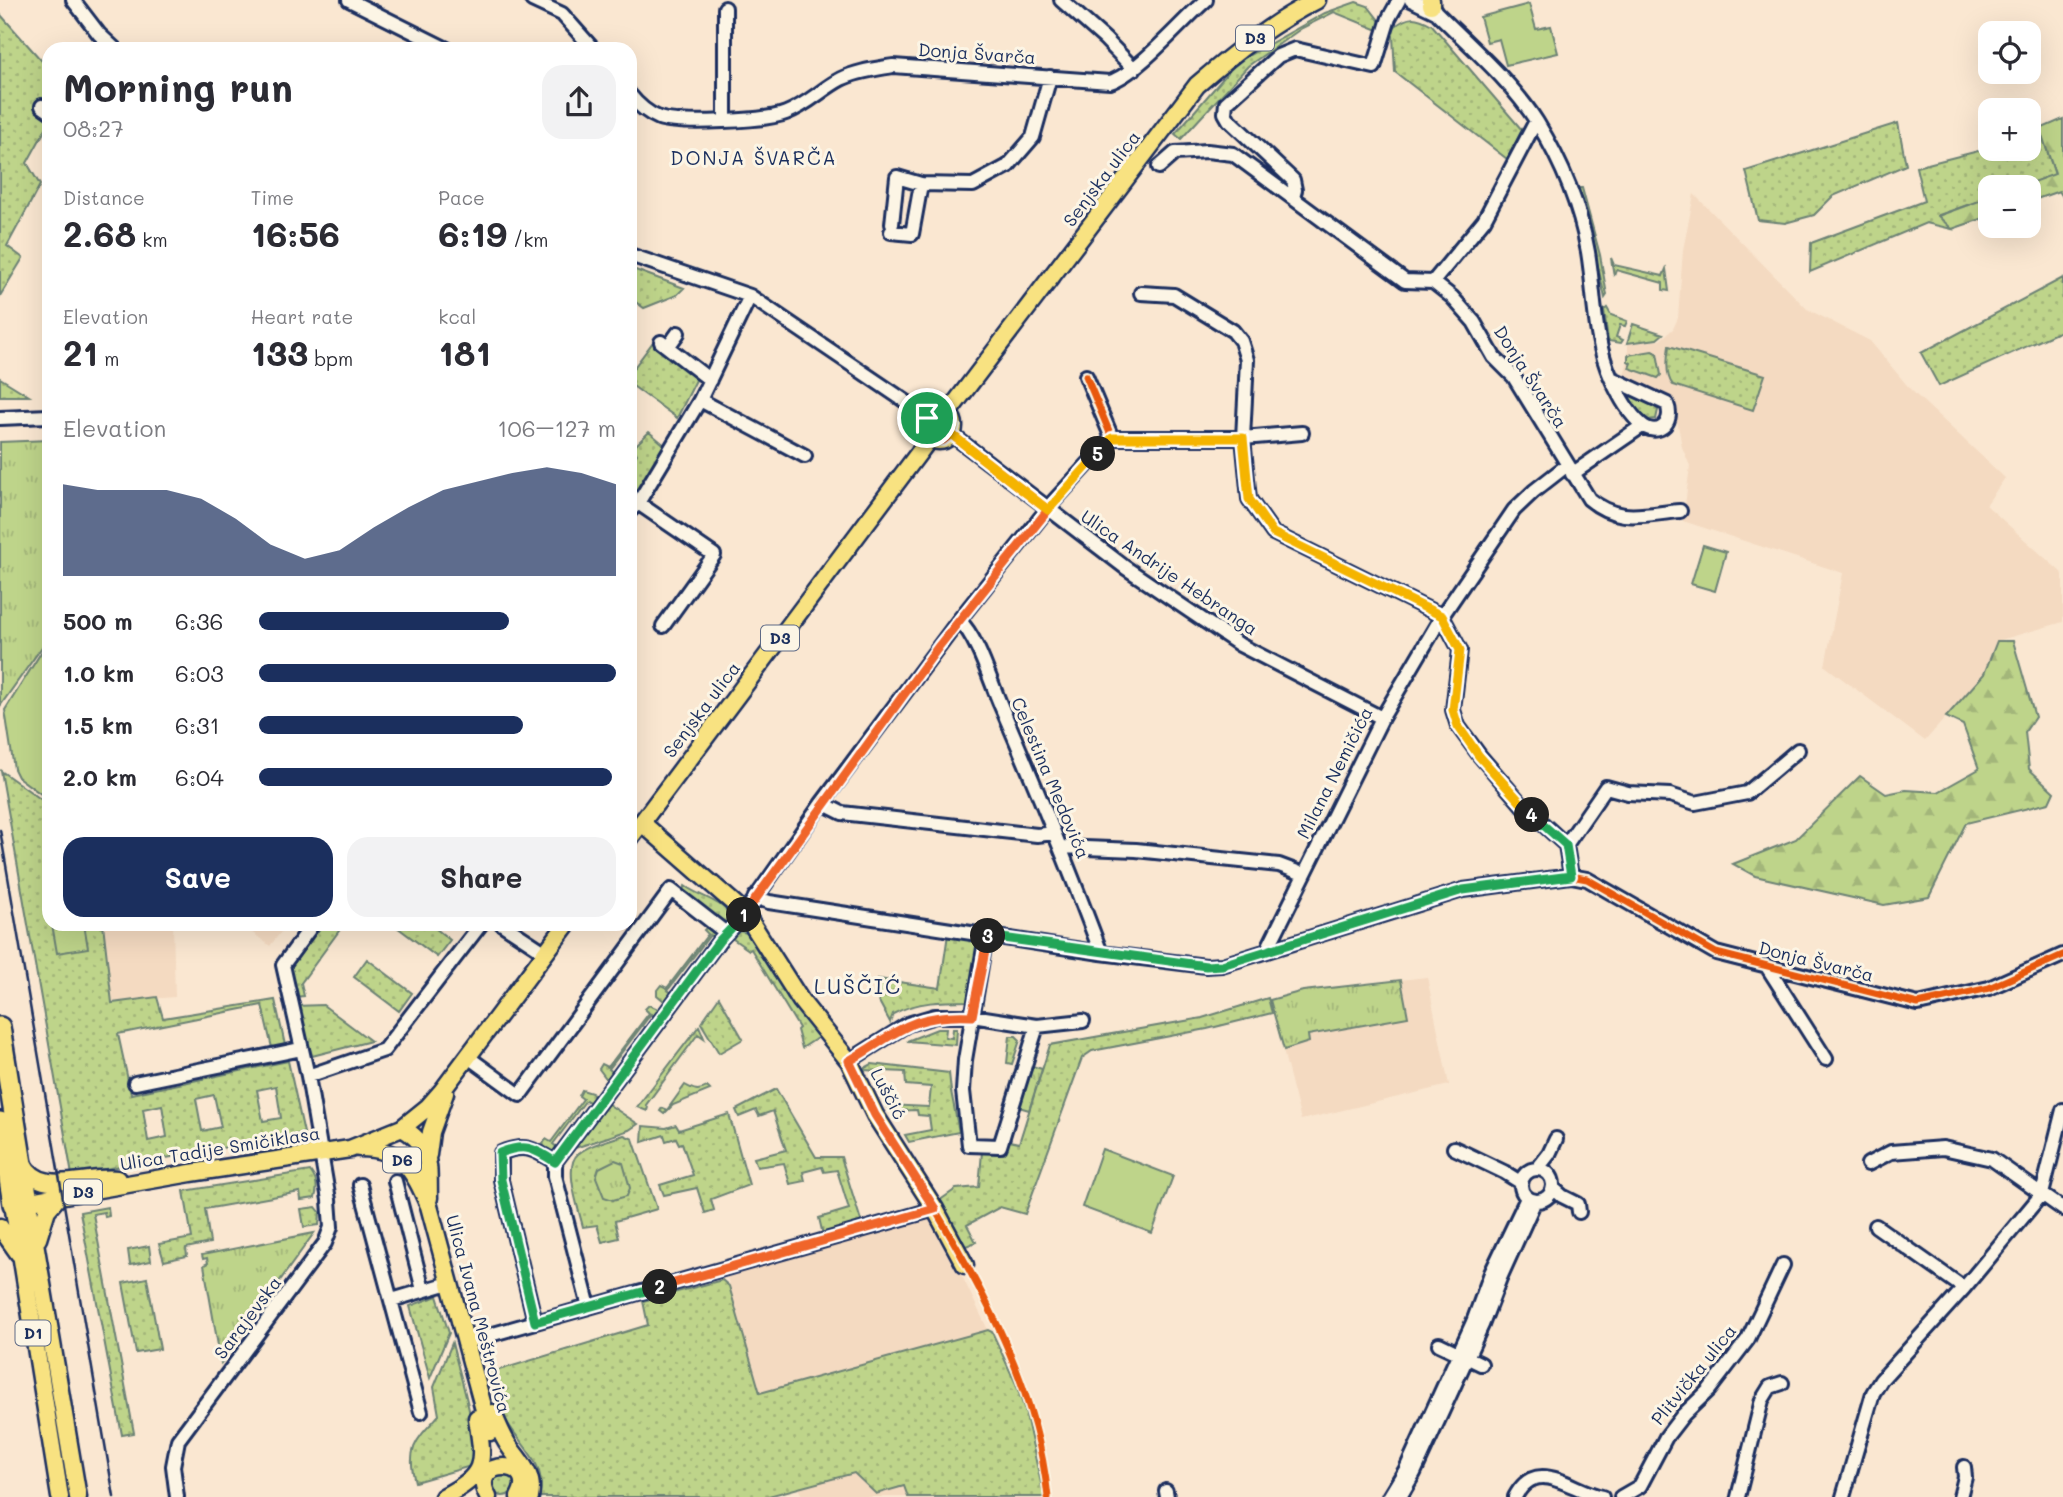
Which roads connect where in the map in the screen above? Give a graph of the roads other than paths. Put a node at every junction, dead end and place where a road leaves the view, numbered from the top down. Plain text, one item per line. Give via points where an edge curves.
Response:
1 (73, 0) edge
2 (349, 0) edge
3 (532, 0) edge
4 (562, 0) edge
5 (1061, 0) edge
6 (1206, 0) edge
7 (1317, 0) edge
8 (1387, 0) edge
9 (1399, 0) edge
10 (1411, 0) edge
11 (1432, 4) edge
12 (725, 8) dead end
13 (562, 14) junction
14 (1389, 18) junction
15 (108, 42) edge
16 (433, 42) edge
17 (587, 42) edge
18 (1134, 69) junction
19 (1050, 77) junction
20 (637, 102) edge
21 (725, 120) junction
22 (1536, 121) junction
23 (1159, 167) dead end
24 (921, 184) junction
25 (1293, 197) junction
26 (637, 257) edge
27 (1433, 282) junction
28 (1142, 292) dead end
29 (750, 296) junction
30 (678, 333) dead end
31 (1086, 376) dead end
32 (1611, 378) junction
33 (710, 380) junction
34 (700, 400) junction
35 (947, 414) junction
36 (42, 416) edge
37 (0, 418) edge
38 (927, 418) junction
39 (1642, 426) junction
40 (1302, 433) dead end
41 (951, 434) junction
42 (930, 438) junction
43 (1112, 438) junction
44 (1243, 438) junction
45 (805, 456) dead end
46 (1569, 470) junction
47 (637, 502) edge
48 (637, 509) edge
49 (1048, 510) junction
50 (1680, 511) dead end
51 (1442, 616) junction
52 (959, 620) junction
53 (663, 626) dead end
54 (1382, 718) junction
55 (1798, 750) dead end
56 (822, 803) junction
57 (637, 817) edge
58 (637, 819) edge
59 (1054, 833) junction
60 (1566, 845) junction
61 (1060, 847) junction
62 (1303, 874) junction
63 (1571, 876) junction
64 (755, 897) junction
65 (745, 913) junction
66 (308, 931) edge
67 (476, 931) edge
68 (513, 931) edge
69 (562, 931) edge
70 (726, 933) junction
71 (986, 936) junction
72 (1267, 950) junction
73 (546, 953) junction
74 (1101, 953) junction
75 (2063, 955) edge
76 (1766, 965) junction
77 (972, 1016) junction
78 (1083, 1021) dead end
79 (1037, 1026) junction
80 (0, 1027) edge
81 (301, 1049) junction
82 (468, 1057) junction
83 (1826, 1059) dead end
84 (849, 1061) junction
85 (308, 1076) junction
86 (450, 1081) junction
87 (135, 1083) dead end
88 (2063, 1110) edge
89 (0, 1122) edge
90 (402, 1128) junction
91 (1556, 1139) dead end
92 (1454, 1148) dead end
93 (350, 1149) junction
94 (321, 1153) junction
95 (14, 1158) junction
96 (427, 1158) junction
97 (555, 1162) junction
98 (1868, 1164) dead end
99 (1543, 1170) junction
100 (412, 1171) junction
101 (1522, 1178) junction
102 (0, 1181) edge
103 (395, 1181) dead end
104 (137, 1182) junction
105 (360, 1185) dead end
106 (1555, 1193) junction
107 (2042, 1194) junction
108 (59, 1196) junction
109 (1531, 1200) junction
110 (14, 1204) edge
111 (429, 1206) junction
112 (935, 1209) junction
113 (2063, 1209) edge
114 (1579, 1212) dead end
115 (1876, 1226) dead end
116 (0, 1227) edge
117 (36, 1248) junction
118 (22, 1258) junction
119 (965, 1265) dead end
120 (1783, 1265) dead end
121 (449, 1283) junction
122 (1964, 1288) junction
123 (424, 1290) junction
124 (392, 1300) junction
125 (589, 1307) junction
126 (535, 1322) junction
127 (465, 1342) junction
128 (1439, 1344) dead end
129 (1462, 1354) junction
130 (1481, 1364) dead end
131 (1782, 1383) dead end
132 (477, 1387) junction
133 (421, 1412) dead end
134 (489, 1432) junction
135 (1964, 1467) dead end
136 (513, 1468) junction
137 (486, 1476) junction
138 (523, 1496) edge
139 (60, 1497) edge
140 (78, 1497) edge
141 (177, 1497) edge
142 (441, 1497) edge
143 (488, 1497) edge
144 (1389, 1497) edge
145 (1400, 1497) edge
146 (1515, 1497) edge
147 (1602, 1497) edge
148 (1621, 1497) edge
149 (1738, 1497) edge
150 (1843, 1497) edge
151 (1960, 1497) edge

1 - 15 street
2 - 16 street
3 - 13 street
4 - 13 street
5 - 18 street
6 - 18 street, Donja Švarča
7 - 35 main road, Senjska ulica / D3 via 1290,13 1198,85
8 - 14 street
9 - 14 street
10 - 11 street
11 - 22 street
12 - 21 street
13 - 17 street
14 - 25 street via 1374,67 1295,49 1278,56 1226,103 1229,120 1293,180
18 - 19 street, Donja Švarča via 1110,82
19 - 21 street, Donja Švarča via 893,66 842,79 783,114
19 - 24 street via 1033,136 1008,166 973,185
20 - 21 street, Donja Švarča via 646,112 666,120
22 - 27 street via 1484,220
22 - 32 street via 1568,183 1578,215 1597,330
23 - 25 street via 1175,153 1233,154
24 - 24 street via 912,234 891,228 897,177
25 - 27 street via 1405,281
26 - 29 street
27 - 46 street, Donja Švarča via 1474,321 1494,357 1514,377
28 - 44 street via 1174,295 1233,331 1241,341 1247,360
29 - 33 street
29 - 38 street
30 - 33 street via 664,345
31 - 43 street
32 - 39 street via 1621,400
32 - 39 street via 1667,404 1668,422 1661,428
33 - 34 street
34 - 45 street
34 - 47 street
35 - 38 main road via 939,411
35 - 41 main road via 954,426
36 - 37 street
38 - 42 main road via 925,430
39 - 46 street
40 - 44 street
41 - 42 main road via 943,440
41 - 49 street, Ulica Andrije Hebranga
42 - 57 main road, Senjska ulica / D3
43 - 44 street
43 - 49 street
44 - 51 street via 1249,499 1273,533
46 - 50 street, Donja Švarča via 1589,499 1604,511 1622,516
46 - 51 street via 1534,491 1514,510
48 - 53 street via 714,555
49 - 52 street
49 - 54 street, Ulica Andrije Hebranga via 1240,645
51 - 54 street, Milana Nemičića
51 - 60 street via 1460,650 1453,710 1458,726 1523,806
52 - 56 street
52 - 59 street, Celestina Medovića via 983,664
54 - 62 street, Milana Nemičića
55 - 60 street via 1747,793 1695,803 1670,794 1628,793 1606,787
56 - 59 street via 842,813 1037,835
56 - 64 street
58 - 65 main road, Luščić
59 - 61 street, Celestina Medovića
60 - 63 street
61 - 62 street via 1279,865
61 - 74 street, Celestina Medovića
62 - 72 street, Milana Nemičića
63 - 72 street via 1463,890
63 - 76 street, Donja Švarča via 1587,879 1716,953
64 - 65 street
64 - 71 street
65 - 70 street
65 - 84 main road, Luščić via 801,1001
66 - 81 street, Sarajevska via 283,965
67 - 85 street via 384,1050
68 - 73 street
69 - 73 main road, D3
70 - 82 street via 671,890 520,1095
70 - 97 street
71 - 74 street
71 - 77 street
72 - 74 street via 1206,966
73 - 82 main road, D3
75 - 76 street, Donja Švarča via 1989,988 1918,1004
76 - 83 street
77 - 79 street
77 - 79 street via 963,1081 969,1145 1000,1146
77 - 84 street via 935,1016 908,1024
78 - 79 street
80 - 95 highway, D1
81 - 85 street, Sarajevska
81 - 87 street
82 - 86 main road, D3
84 - 112 main road, Luščić via 875,1115
85 - 94 street, Sarajevska
86 - 90 main road, D3
86 - 96 main road via 431,1132
88 - 107 street
89 - 95 highway, D1
90 - 93 main road, Ulica Tadije Smičiklasa / D3
90 - 96 main road, D6 via 421,1142
90 - 100 main road via 401,1144
91 - 99 street
92 - 101 street
93 - 94 main road, Ulica Tadije Smičiklasa / D3
93 - 100 main road, D6 via 385,1150
94 - 104 main road, Ulica Tadije Smičiklasa / D3
94 - 141 street, Sarajevska via 331,1227 325,1242 178,1440 173,1466
95 - 102 highway
95 - 104 main road via 31,1176 46,1183 97,1178
95 - 110 highway, D1
96 - 111 main road, D6
97 - 125 street
97 - 126 street via 533,1148 500,1153 501,1180
98 - 107 street via 1891,1152 1943,1148 1992,1158
99 - 101 street via 1530,1168
99 - 106 street
100 - 111 main road, D6
101 - 109 street via 1521,1190
103 - 123 street
104 - 108 main road, Ulica Tadije Smičiklasa / D3
105 - 124 street
106 - 109 street
106 - 114 street via 1578,1204
107 - 113 street
107 - 122 street
108 - 110 main road, Ulica Tadije Smičiklasa / D3
108 - 117 main road via 44,1216
109 - 129 street
110 - 117 main road, D1
110 - 118 main road, D1
111 - 121 main road, Ulica Ivana Meštrovića / D6
112 - 119 main road, Luščić
112 - 125 street
115 - 122 street
116 - 118 main road
117 - 140 main road, D1
118 - 139 main road, D1
120 - 148 street, Plitvička ulica via 1748,1339 1666,1437 1640,1486
121 - 123 street
121 - 127 main road, Ulica Ivana Meštrovića / D6
122 - 150 street via 1873,1393
123 - 124 street
124 - 133 street
125 - 126 street
126 - 127 street
127 - 132 main road, Ulica Ivana Meštrovića / D6
128 - 129 street
129 - 130 street
129 - 144 street
129 - 145 street
131 - 149 street via 1770,1387 1762,1400
132 - 134 main road, Ulica Ivana Meštrovića / D6
132 - 138 main road via 530,1474 532,1483
132 - 142 main road via 481,1462 473,1478
134 - 136 main road, Ulica Ivana Meštrovića / D6
134 - 137 main road, Ulica Ivana Meštrovića / D6 via 491,1459
135 - 151 street
136 - 137 main road via 496,1467
136 - 138 main road, Ulica Ivana Meštrovića / D6 via 522,1481
137 - 142 street via 471,1490
137 - 143 main road, Ulica Ivana Meštrovića / D6
146 - 147 street via 1531,1479 1541,1476

